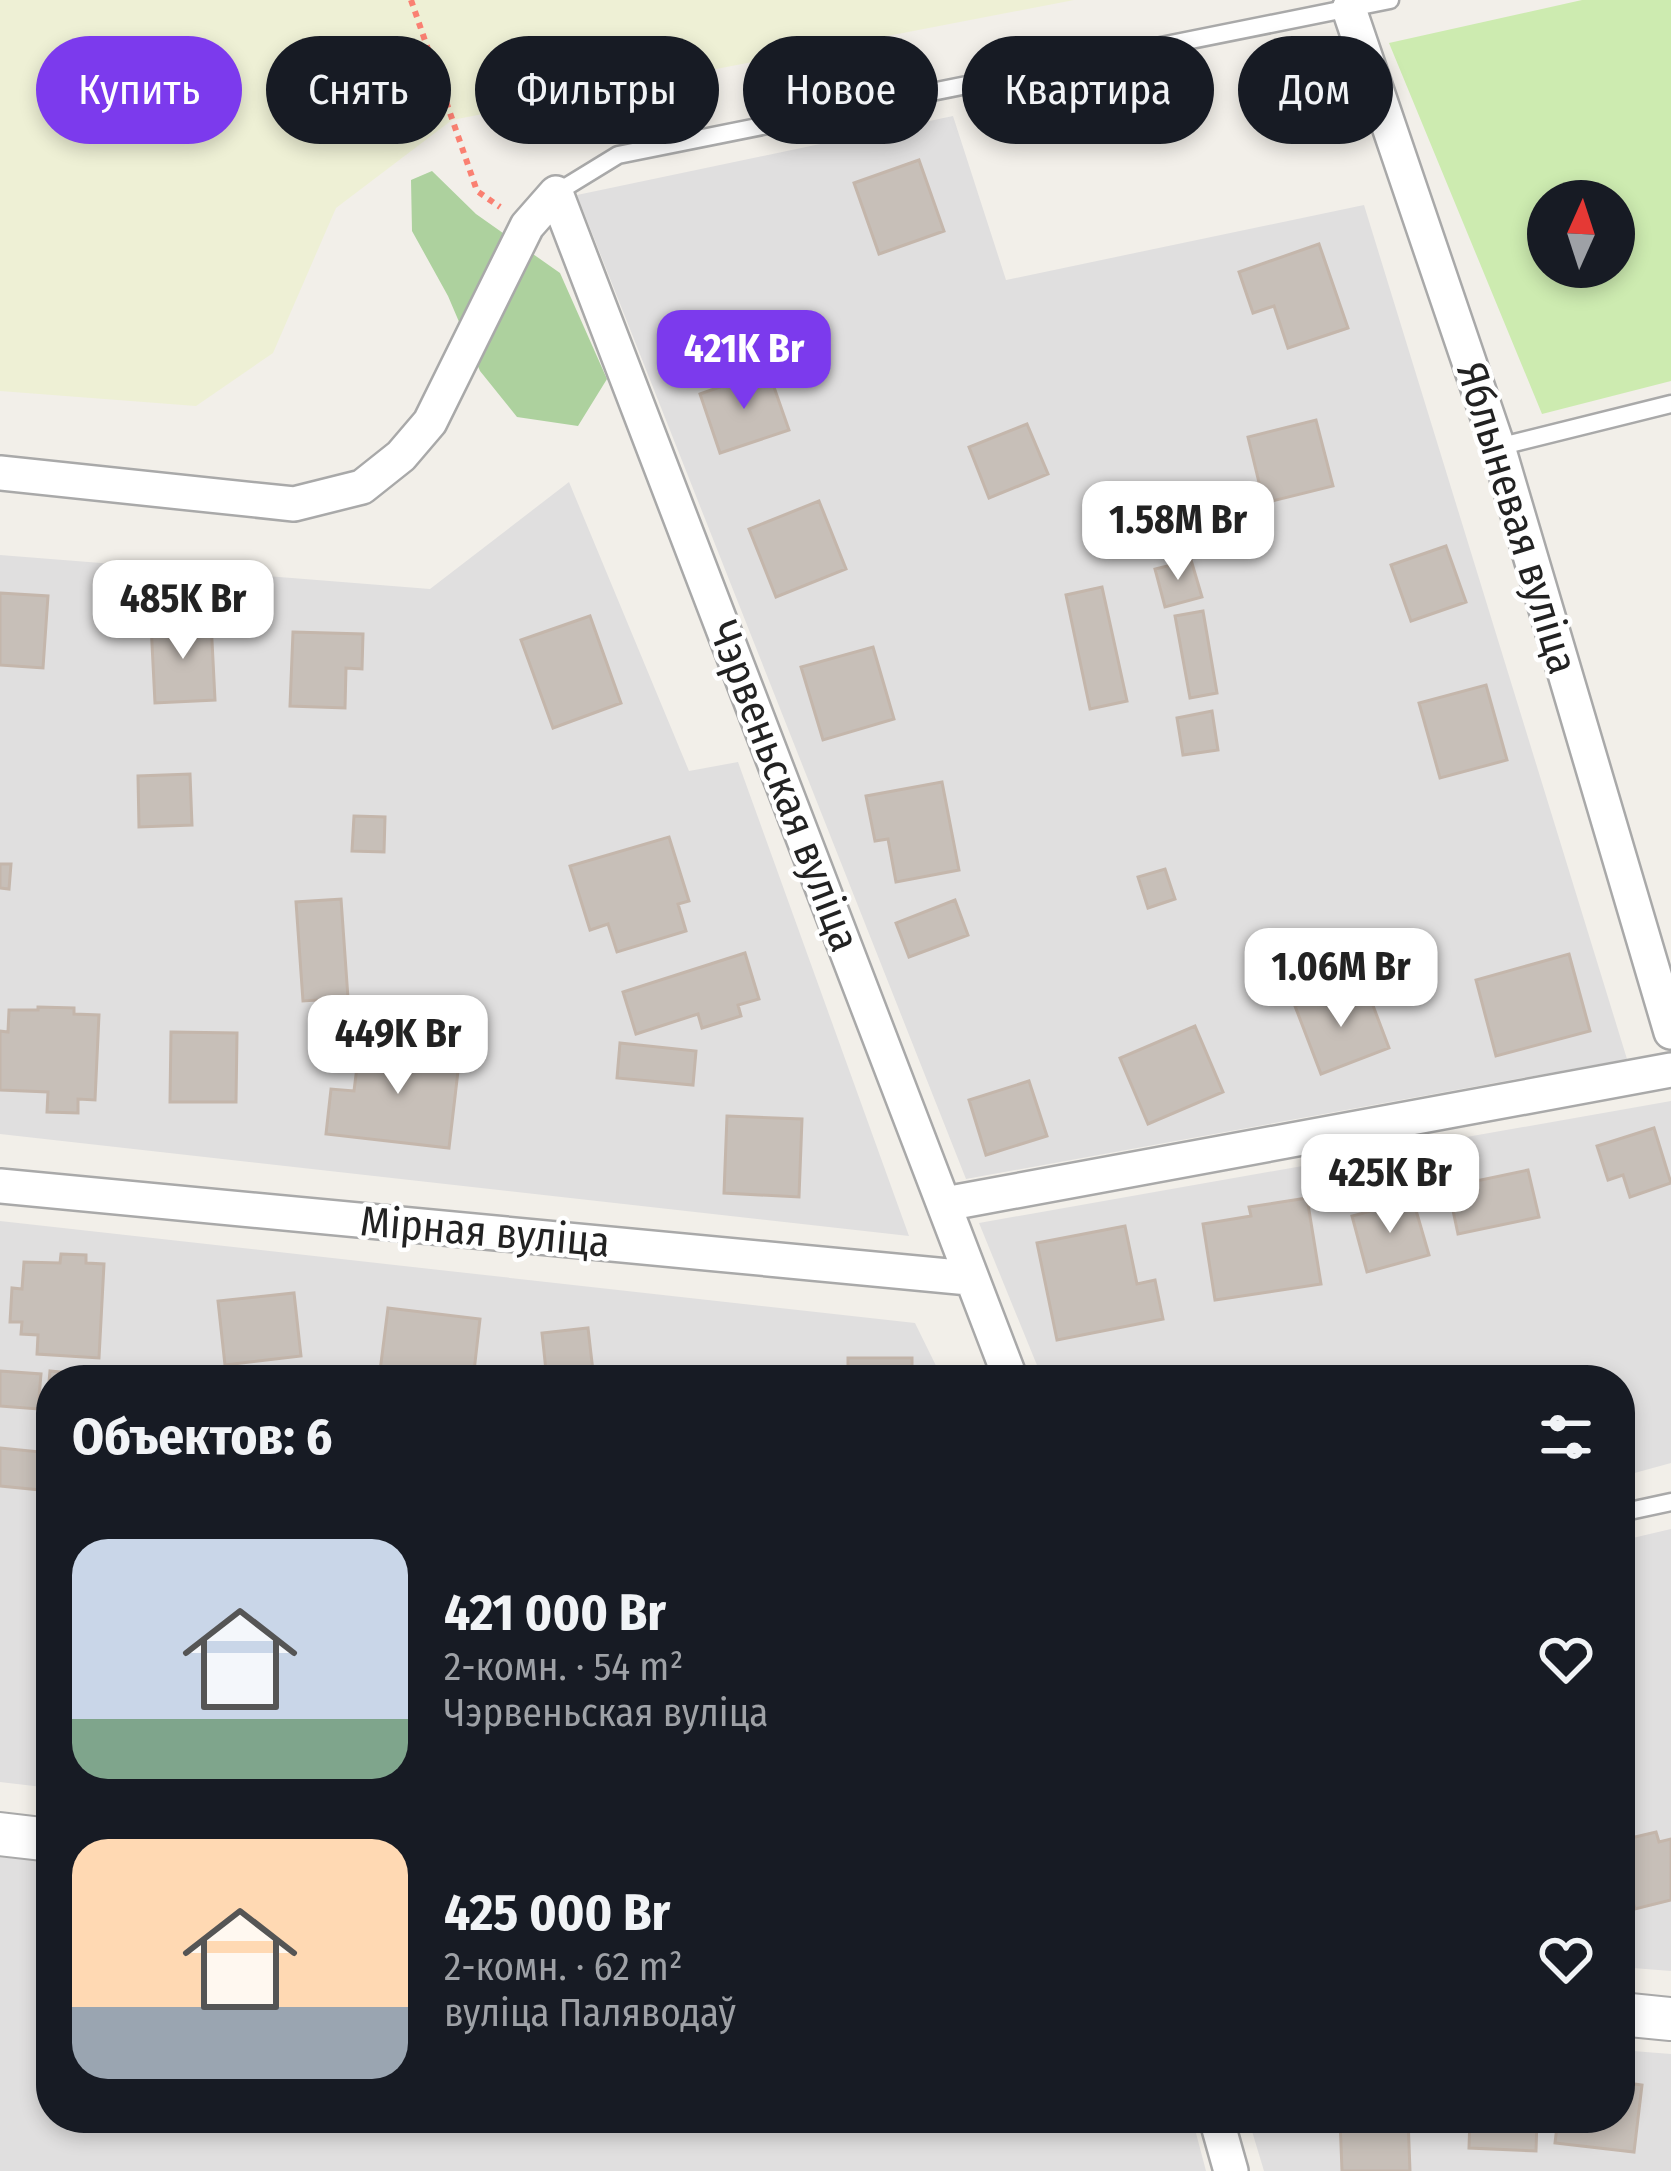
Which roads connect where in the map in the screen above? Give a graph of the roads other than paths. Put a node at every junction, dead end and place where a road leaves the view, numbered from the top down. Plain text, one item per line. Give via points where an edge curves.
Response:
1 (1390, 0) edge
2 (1349, 9) junction
3 (556, 193) junction
4 (1671, 404) edge
5 (1498, 447) junction
6 (0, 473) edge
7 (1671, 1032) edge
8 (1671, 1070) edge
9 (0, 1186) edge
10 (945, 1204) junction
11 (970, 1278) junction
12 (1005, 1365) edge
13 (1671, 1502) edge
14 (1635, 1510) edge
15 (0, 1834) edge
16 (36, 1838) edge
17 (1635, 2015) edge
18 (1671, 2019) edge
19 (1221, 2133) edge
20 (1232, 2171) edge

1 - 2 lane
2 - 3 lane via 618,155
2 - 5 street, Яблыневая вуліца
3 - 6 street via 526,226 430,422 362,487 294,504
3 - 10 street, Чэрвеньская вуліца
4 - 5 lane
5 - 7 street, Яблыневая вуліца
8 - 10 street
9 - 11 street, Мірная вуліца
10 - 11 street, Чэрвеньская вуліца
11 - 12 street, Чэрвеньская вуліца
13 - 14 lane
15 - 16 street
17 - 18 street
19 - 20 street

